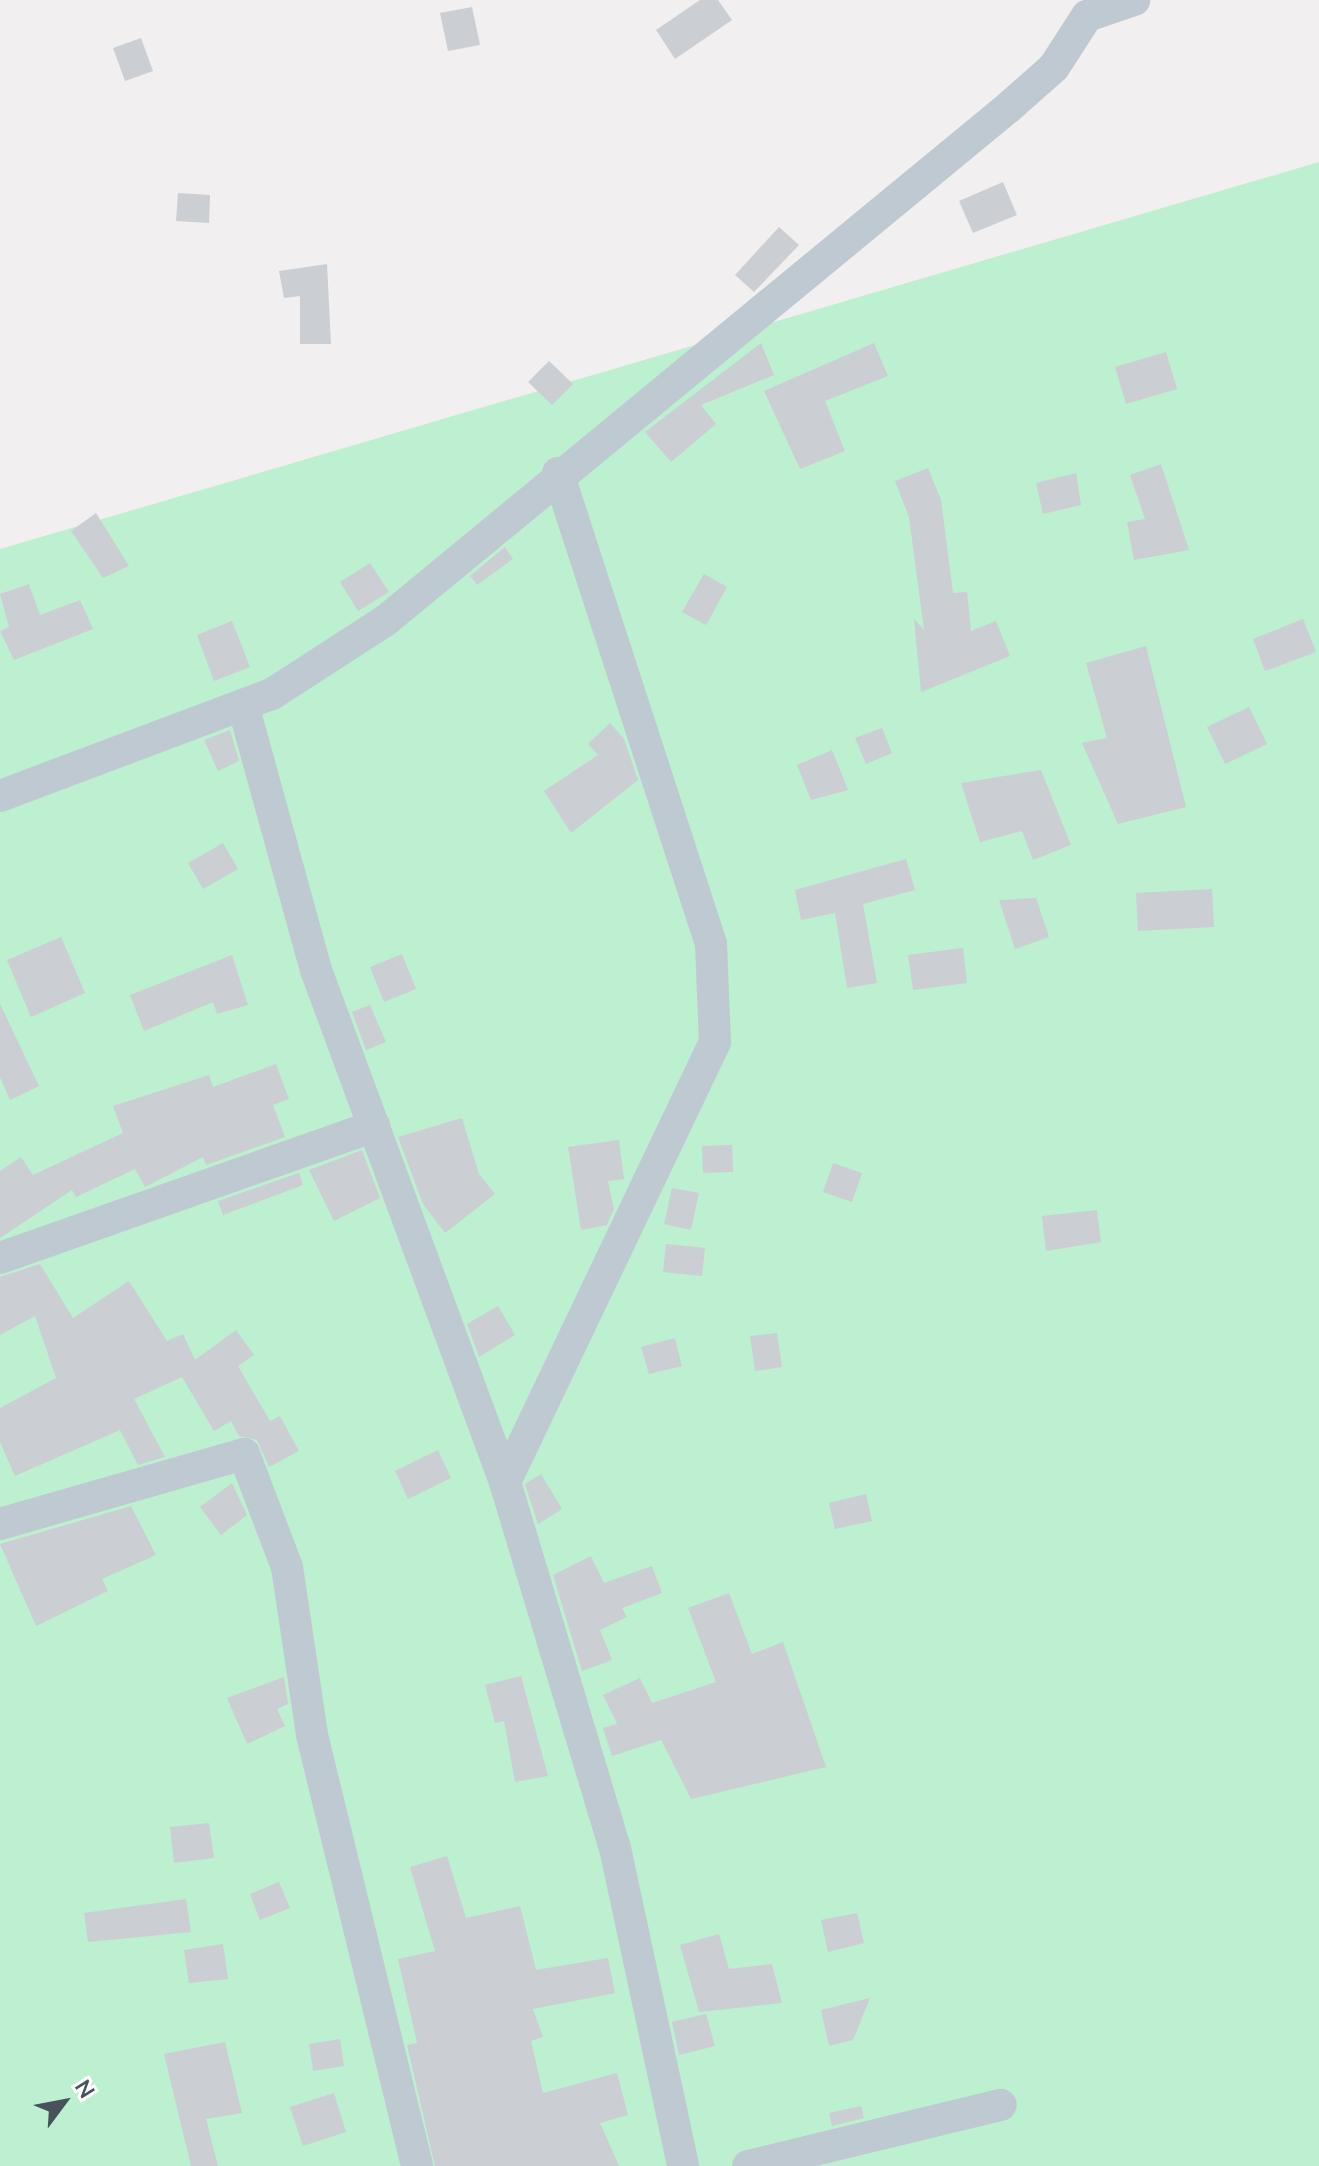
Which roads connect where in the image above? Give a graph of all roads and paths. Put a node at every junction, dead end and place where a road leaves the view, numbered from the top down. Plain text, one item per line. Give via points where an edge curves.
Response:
1 (1134, 0) edge
2 (558, 473) junction
3 (243, 705) junction
4 (0, 796) edge
5 (374, 1126) junction
6 (0, 1258) edge
7 (505, 1482) junction
8 (0, 1524) edge
9 (1001, 2105) dead end
10 (417, 2166) edge
11 (683, 2166) edge
12 (748, 2166) edge

1 - 2 street via 1087,16 1054,67 1009,107
2 - 3 street via 385,621 272,694
2 - 7 street via 711,944 715,1042
3 - 4 street
3 - 5 street via 316,970
5 - 6 street
5 - 7 street
7 - 11 street via 615,1848
8 - 10 street via 244,1454 287,1567 312,1735
9 - 12 street

